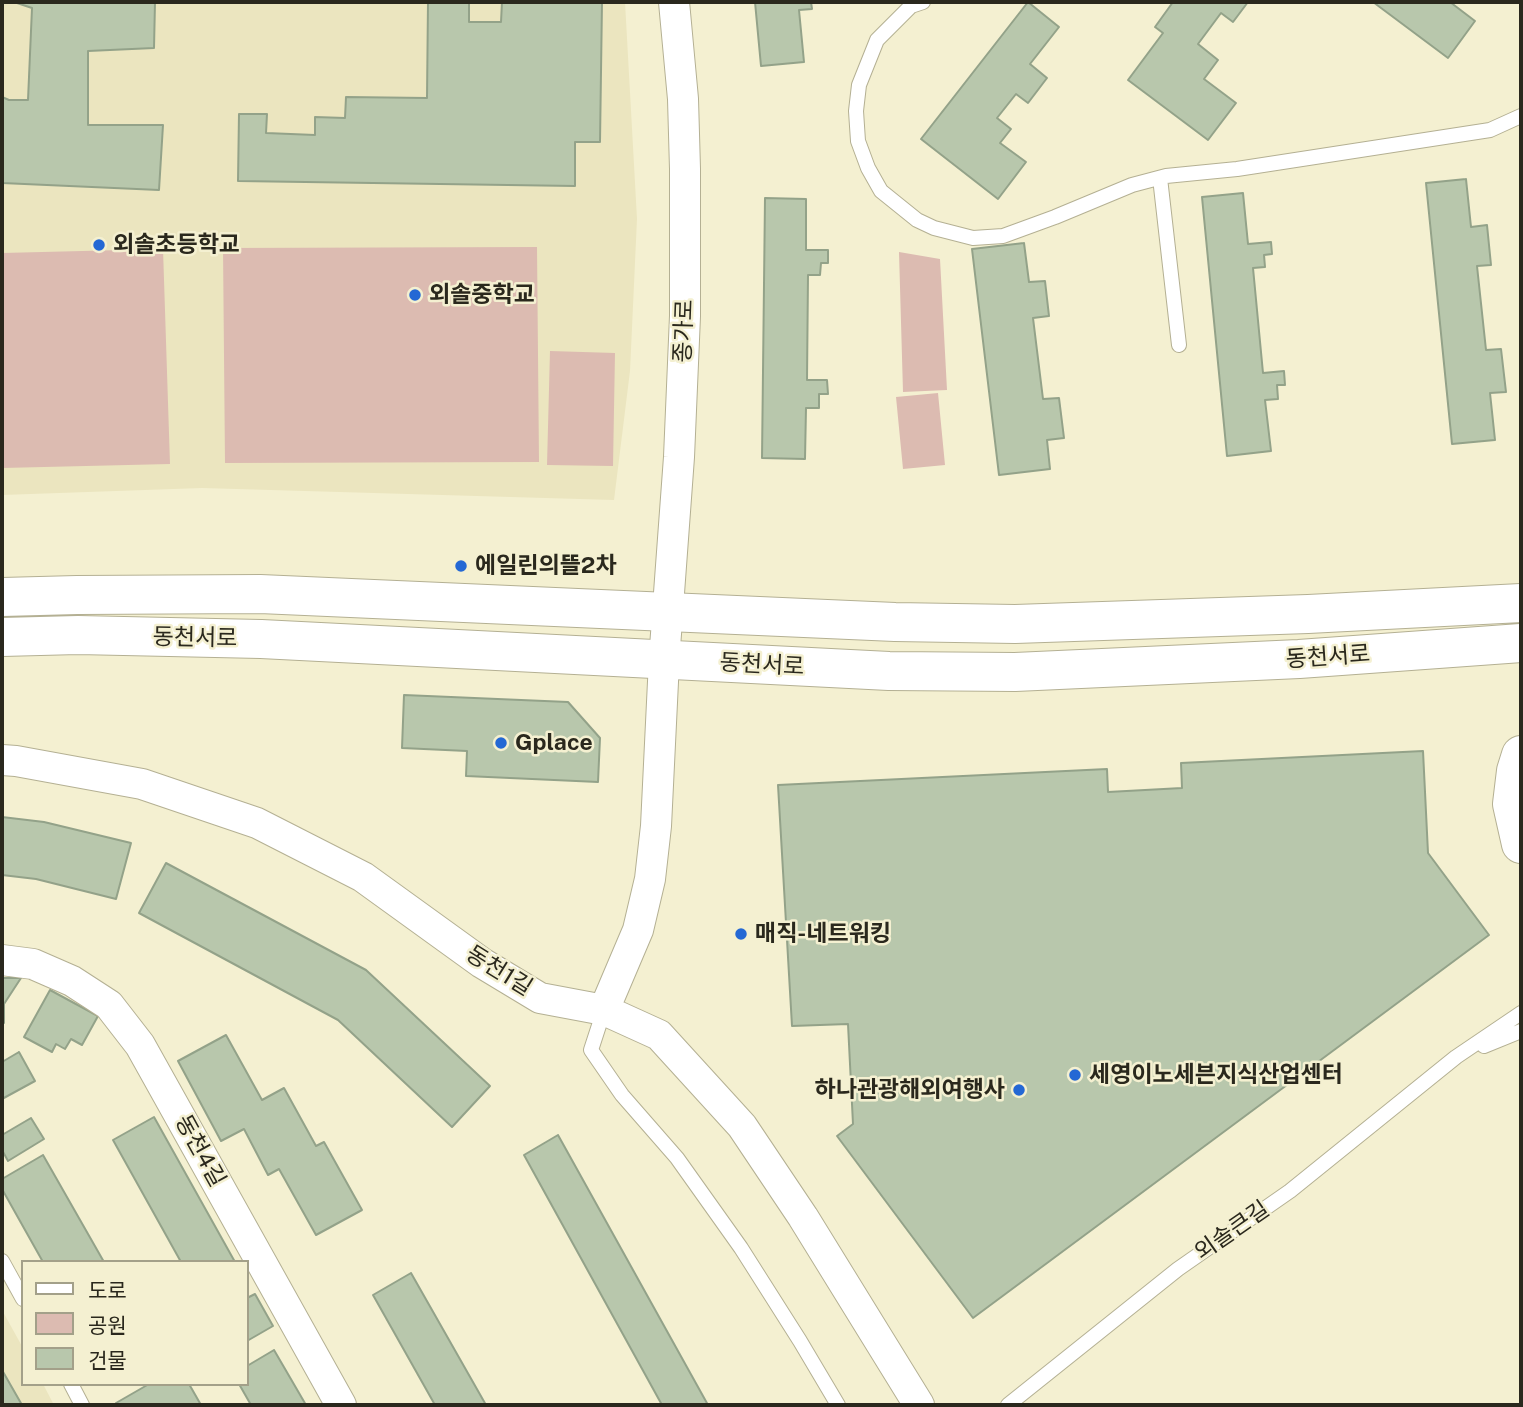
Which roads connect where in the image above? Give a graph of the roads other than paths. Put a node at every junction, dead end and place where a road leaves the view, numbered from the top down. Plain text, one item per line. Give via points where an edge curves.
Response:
1 (674, 2) edge
2 (923, 2) edge
3 (1521, 116) edge
4 (1160, 178) junction
5 (1179, 345) dead end
6 (2, 597) edge
7 (1521, 603) edge
8 (667, 613) junction
9 (2, 637) edge
10 (1521, 642) edge
11 (664, 661) junction
12 (1521, 755) edge
13 (2, 760) edge
14 (1521, 844) edge
15 (2, 960) edge
16 (604, 1010) junction
17 (1521, 1013) edge
18 (1521, 1031) edge
19 (1456, 1057) junction
20 (2, 1261) edge
21 (21, 1295) edge
22 (72, 1386) edge
23 (82, 1405) edge
24 (341, 1405) edge
25 (838, 1405) edge
26 (919, 1405) edge
27 (1008, 1405) edge

1 - 8 street, 종가로 via 683,113 685,316
2 - 4 lane via 911,6 877,40 859,85 856,111 858,141 868,168 881,191 916,220 973,238 1003,236
3 - 4 lane via 1490,130
4 - 5 lane
6 - 8 main road, 동천서로 via 260,594
7 - 8 main road, 동천서로 via 1015,624
8 - 11 street, 종가로
9 - 11 main road, 동천서로 via 261,639
10 - 11 main road, 동천서로 via 1299,659 1015,672
11 - 16 street, 종가로 via 650,879 638,930
12 - 14 main road via 1512,804
13 - 16 street, 동천1길 via 142,784 257,823 363,877 482,963 540,998
15 - 24 street, 동천4길 via 33,964 72,981 109,1005 140,1045
16 - 25 lane via 591,1050 741,1248
16 - 26 street, 동천1길 via 659,1035 742,1126
17 - 19 lane, 외솔큰길
18 - 19 lane, 외솔큰길
19 - 27 lane, 외솔큰길 via 1290,1191 1178,1269
20 - 21 lane
22 - 23 lane

